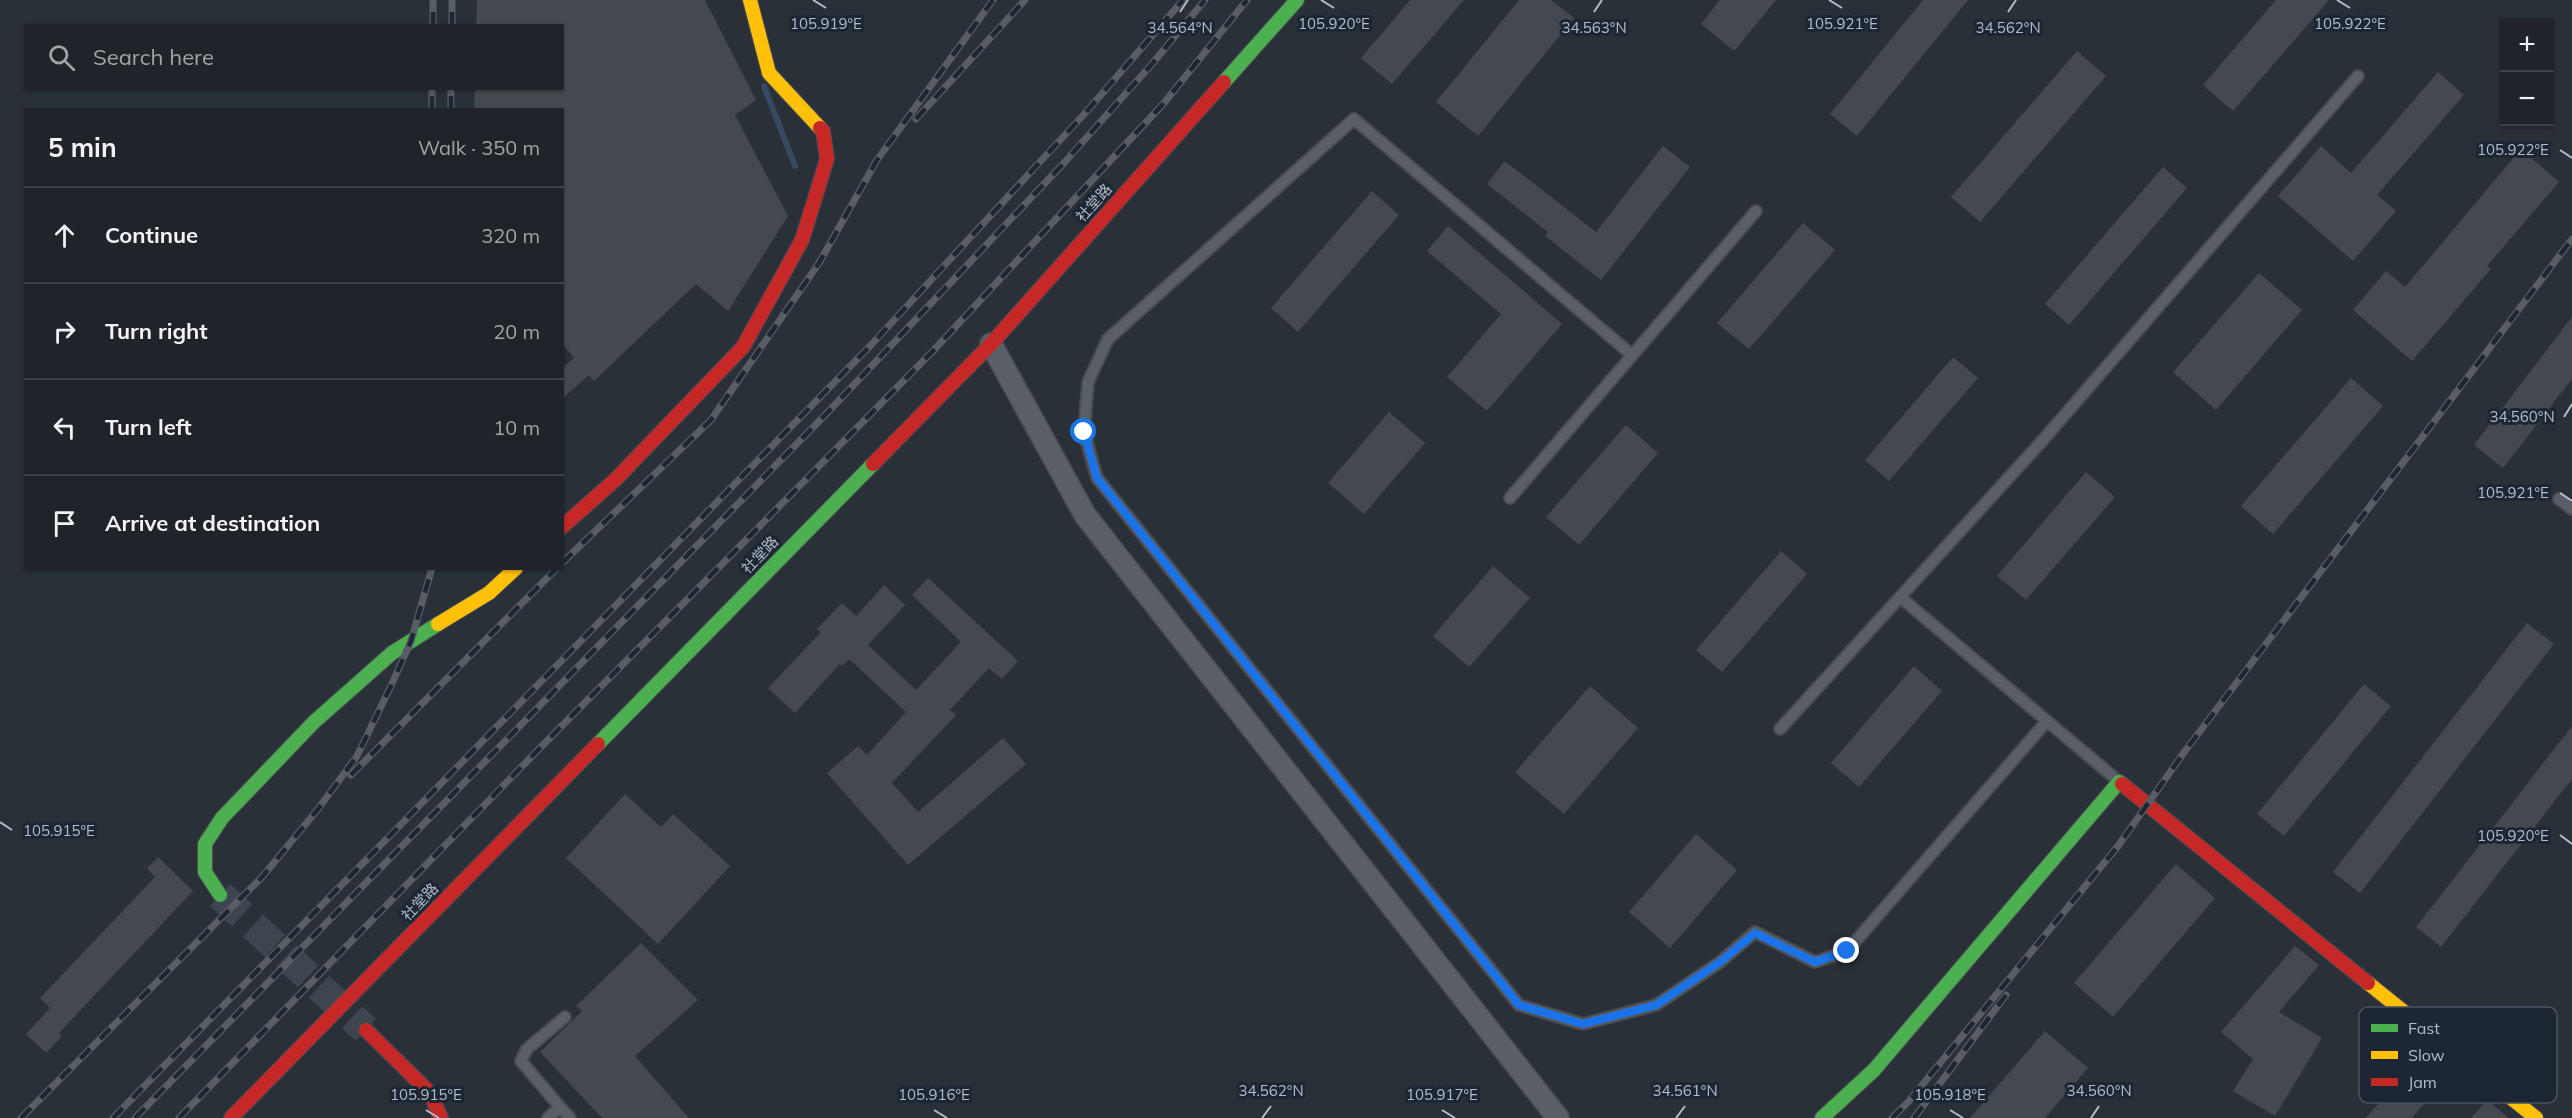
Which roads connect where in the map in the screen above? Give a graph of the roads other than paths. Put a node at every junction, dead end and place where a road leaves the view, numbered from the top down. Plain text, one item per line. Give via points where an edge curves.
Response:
1 (750, 0) edge
2 (1297, 0) edge
3 (2358, 76) dead end
4 (1756, 211) dead end
5 (991, 344) junction
6 (1632, 355) junction
7 (1510, 498) dead end
8 (2559, 499) dead end
9 (2572, 509) edge
10 (564, 525) edge
11 (514, 570) edge
12 (1900, 597) junction
13 (2047, 721) junction
14 (1780, 729) dead end
15 (2119, 782) junction
16 (220, 895) tunnel mouth
17 (2398, 1007) edge
18 (565, 1017) dead end
19 (366, 1030) tunnel mouth
20 (2517, 1103) edge
21 (560, 1107) junction
22 (231, 1118) edge
23 (441, 1118) edge
24 (548, 1118) edge
25 (570, 1118) edge
26 (1558, 1118) edge
27 (1822, 1118) edge
28 (2536, 1118) edge

1 - 10 street via 769,73 823,131 827,159 802,240 743,347 615,480
2 - 5 street, 社堂路
3 - 12 lane via 2043,440
4 - 6 lane
5 - 22 street, 社堂路
5 - 26 street via 1085,515
6 - 7 lane
6 - 13 lane via 1354,119 1108,339 1088,382 1084,432 1097,478 1519,1005 1583,1024 1656,1005 1755,933 1815,962 1847,951
8 - 9 lane
11 - 16 street via 489,593 392,653 314,722 222,818 204,844 206,872
12 - 13 lane
12 - 14 lane
13 - 15 lane
15 - 17 street
15 - 27 street via 1874,1070
18 - 21 lane via 527,1049 522,1061
19 - 23 street via 430,1093
20 - 28 street
21 - 24 lane
21 - 25 lane

